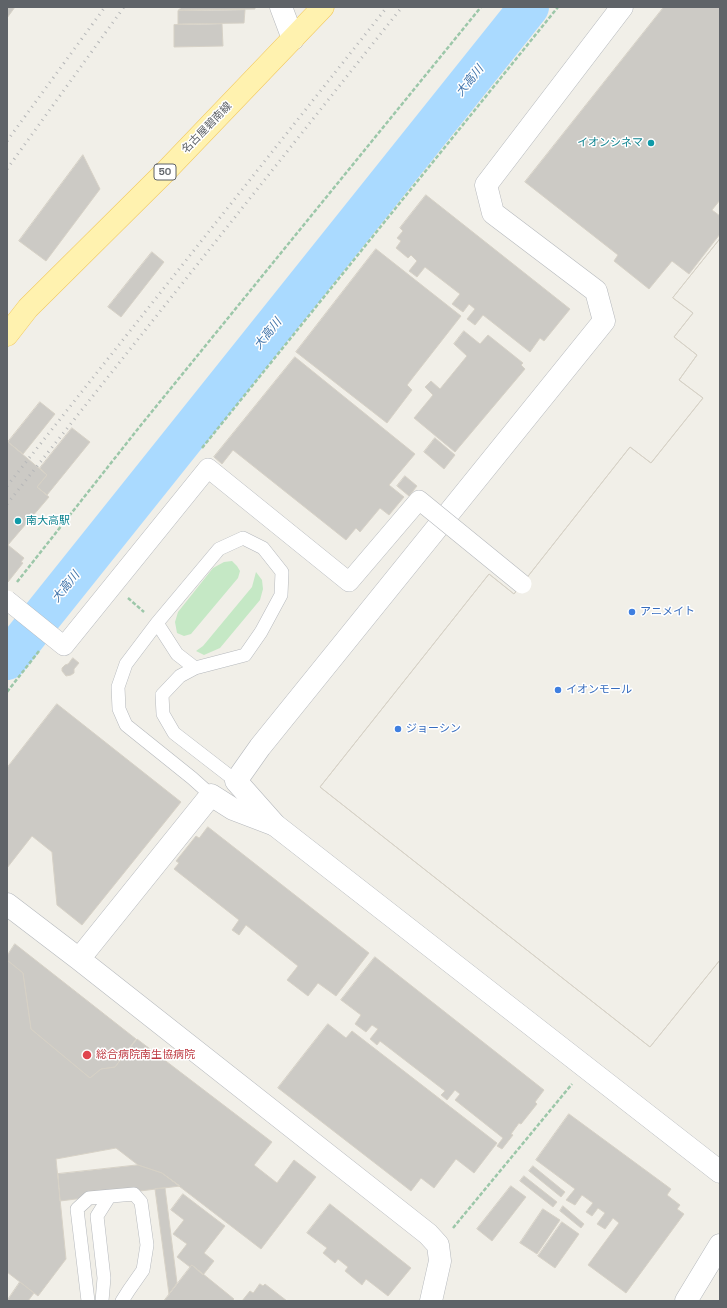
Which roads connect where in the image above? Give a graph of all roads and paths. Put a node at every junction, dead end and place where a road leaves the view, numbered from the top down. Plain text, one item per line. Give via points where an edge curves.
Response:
1 (282, 7) edge
2 (323, 7) edge
3 (481, 7) edge
4 (558, 7) edge
5 (622, 7) edge
6 (293, 39) junction
7 (7, 335) edge
8 (202, 448) dead end
9 (17, 583) dead end
10 (522, 584) dead end
11 (124, 595) dead end
12 (7, 600) edge
13 (157, 623) junction
14 (41, 649) dead end
15 (195, 668) junction
16 (7, 692) edge
17 (236, 781) junction
18 (211, 795) junction
19 (275, 824) junction
20 (7, 904) edge
21 (80, 959) junction
22 (586, 1066) junction
23 (720, 1172) edge
24 (109, 1197) junction
25 (438, 1245) junction
26 (720, 1245) edge
27 (88, 1301) edge
28 (102, 1301) edge
29 (122, 1301) edge
30 (431, 1301) edge
31 (686, 1301) edge

1 - 6 street
2 - 6 main road, 名古屋碧南線 / 50
3 - 9 path via 141,425
4 - 8 path
5 - 17 street via 486,184 493,213 596,291 604,321 265,741
6 - 7 main road, 名古屋碧南線 / 50 via 165,172 28,308
10 - 12 street, bridge via 419,500 349,582 208,468 64,646
11 - 13 path
13 - 15 lane via 177,654
13 - 15 lane via 219,549 243,538 263,548 282,572 281,595 261,632 245,655
13 - 18 lane via 126,664 118,688 119,709 126,724
14 - 16 path
15 - 17 lane via 180,676 162,695 163,714 174,733
17 - 19 street
18 - 19 street via 233,809
18 - 21 street
19 - 22 street
20 - 21 street
21 - 25 street via 428,1234
22 - 23 street
22 - 25 path
24 - 27 lane via 89,1198 77,1209
24 - 28 lane via 97,1216 104,1278
24 - 29 lane via 134,1194 140,1202 147,1245 143,1270
25 - 30 street via 440,1260
26 - 31 street

